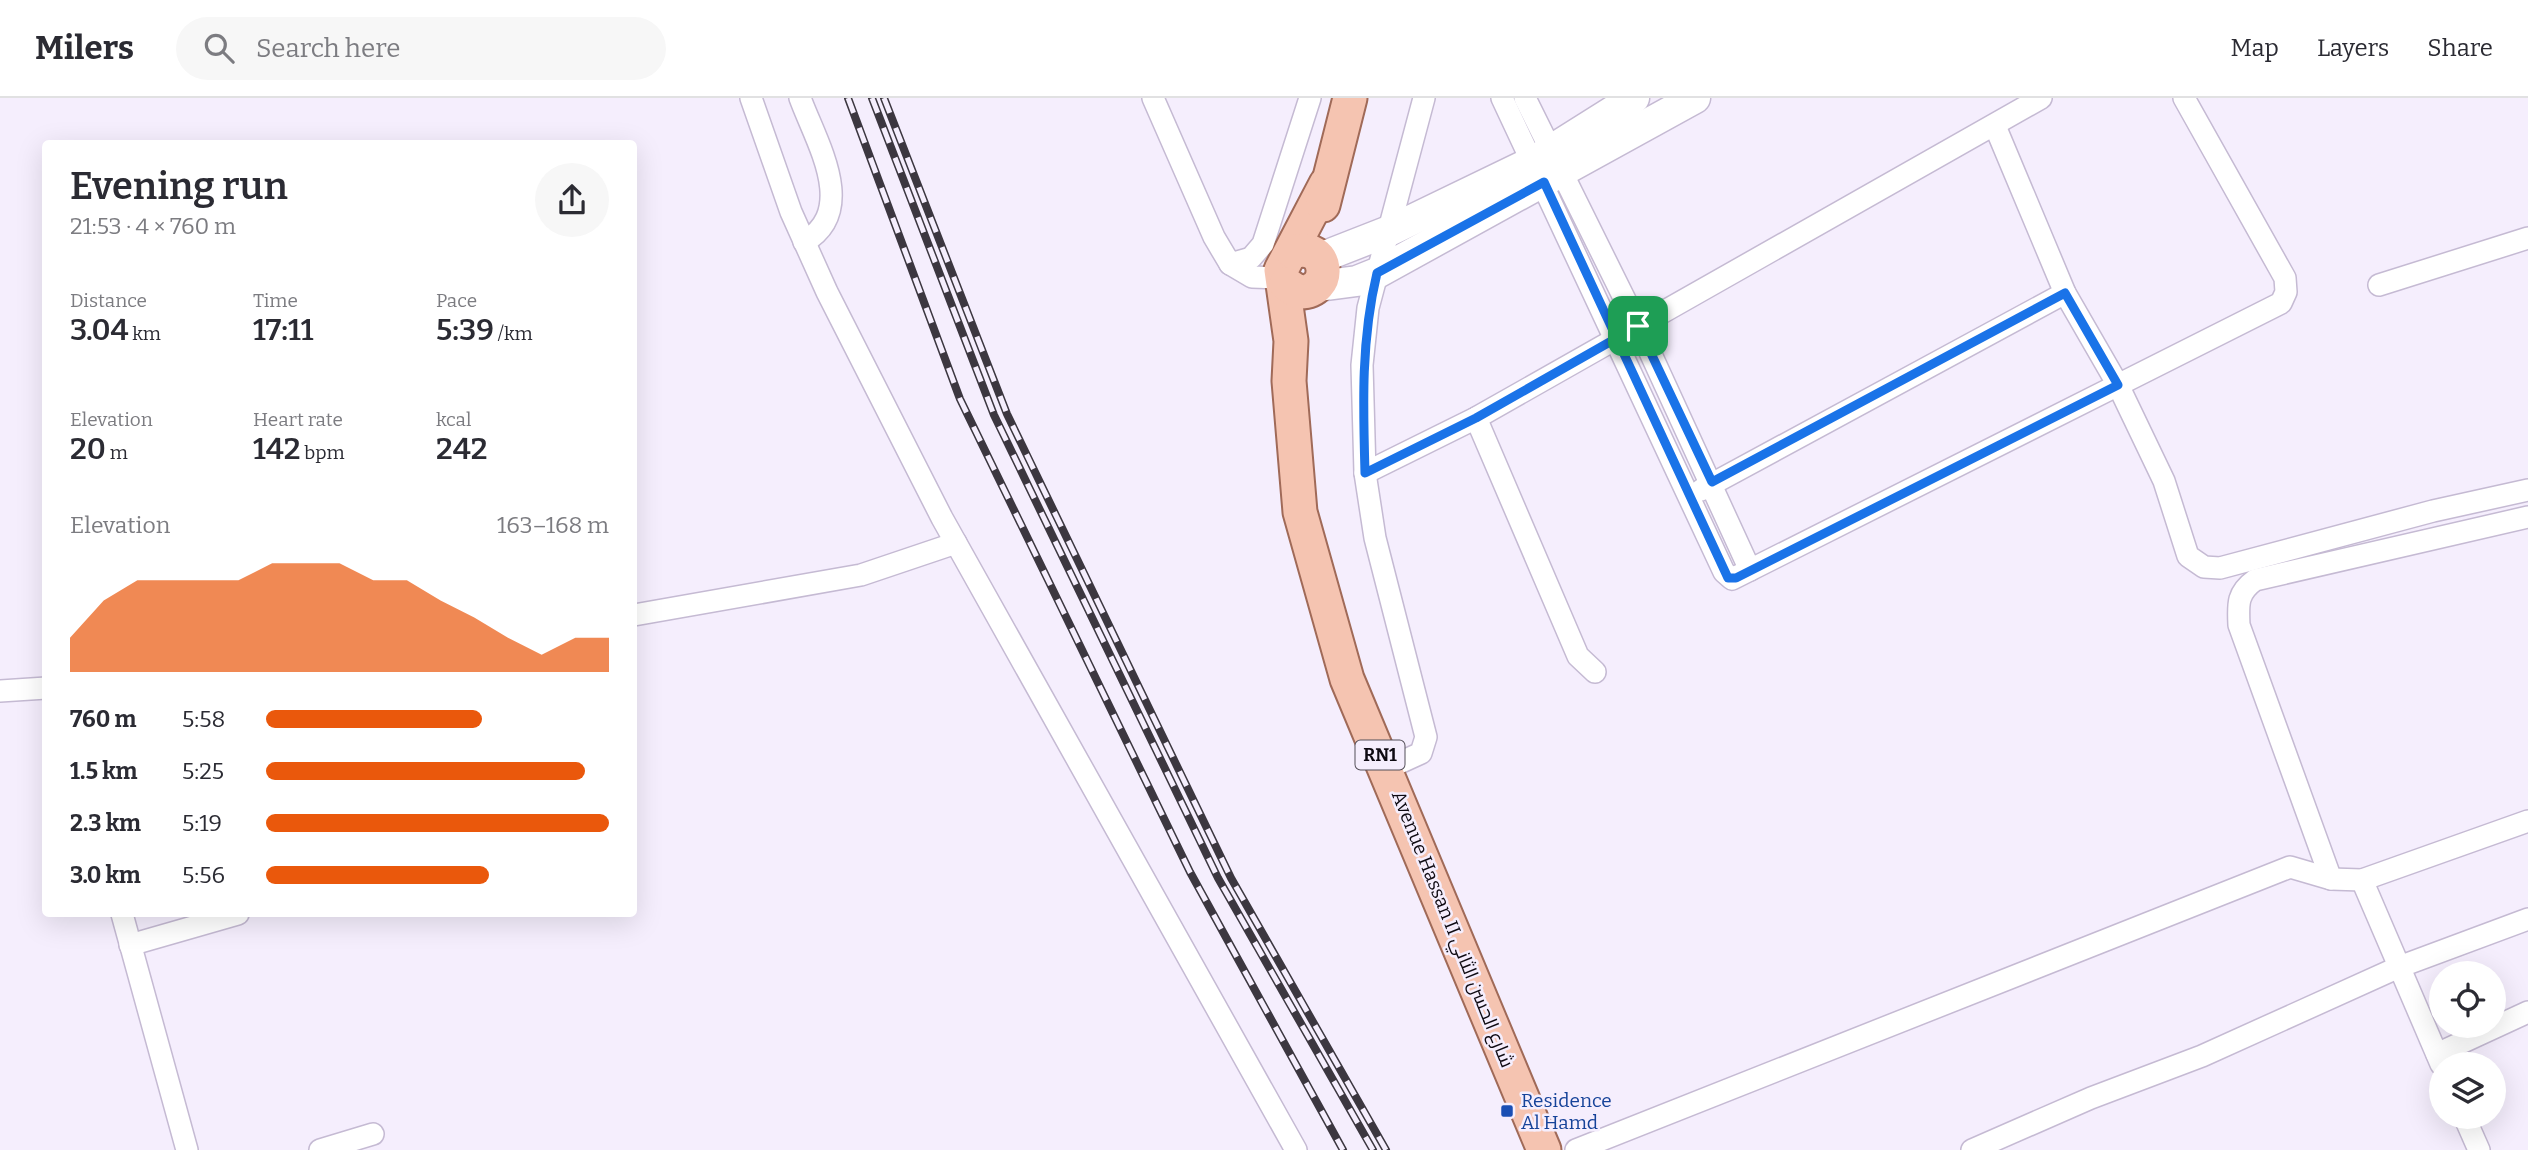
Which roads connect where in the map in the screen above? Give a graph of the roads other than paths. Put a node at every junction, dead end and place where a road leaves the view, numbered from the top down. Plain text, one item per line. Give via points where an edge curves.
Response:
1 (751, 98) edge
2 (800, 98) edge
3 (1153, 98) edge
4 (1310, 98) edge
5 (1350, 98) edge
6 (1424, 98) edge
7 (1502, 98) edge
8 (1525, 98) edge
9 (1634, 98) edge
10 (1695, 98) edge
11 (2041, 98) edge
12 (2193, 102) edge
13 (2015, 104) edge
14 (1995, 126) junction
15 (1548, 166) junction
16 (1390, 231) junction
17 (2528, 238) edge
18 (804, 242) junction
19 (1230, 264) junction
20 (1303, 272) junction
21 (1377, 273) junction
22 (2379, 285) dead end
23 (2065, 293) junction
24 (1638, 326) junction
25 (1615, 339) junction
26 (2118, 385) junction
27 (1476, 418) junction
28 (1365, 473) junction
29 (1712, 482) junction
30 (2528, 490) edge
31 (1689, 499) junction
32 (2528, 517) edge
33 (956, 543) junction
34 (1750, 570) junction
35 (637, 614) edge
36 (1595, 672) dead end
37 (42, 688) edge
38 (0, 691) edge
39 (1387, 769) junction
40 (2528, 821) edge
41 (2331, 879) junction
42 (2362, 880) junction
43 (123, 917) edge
44 (223, 917) edge
45 (2528, 919) edge
46 (130, 945) junction
47 (2399, 967) junction
48 (2528, 1013) edge
49 (2436, 1052) edge
50 (2453, 1052) edge
51 (2470, 1129) edge
52 (373, 1134) dead end
53 (187, 1150) edge
54 (320, 1150) edge
55 (1296, 1150) edge
56 (1544, 1150) edge
57 (1576, 1150) edge
58 (1972, 1150) edge
59 (2479, 1150) edge

1 - 18 street
2 - 18 street via 827,169 832,200 825,225
3 - 19 street
4 - 19 street via 1263,244 1251,258
5 - 20 main road, Avenue Hassan II شارع الحسن الثاني / RN1
6 - 16 street
7 - 15 street
8 - 15 street
9 - 15 street
10 - 15 street
11 - 13 street
12 - 26 street via 2286,278 2286,292 2281,303
13 - 14 street
14 - 23 street
14 - 24 street
15 - 16 street
15 - 21 street
15 - 24 street
15 - 25 street
16 - 20 street
16 - 21 street
17 - 22 street
18 - 33 street
19 - 20 street via 1252,277
20 - 21 street via 1357,281
20 - 39 main road, Avenue Hassan II شارع الحسن الثاني / RN1 via 1289,381 1300,512 1347,679
21 - 28 street via 1362,365
23 - 26 street
23 - 29 street
24 - 25 street
24 - 29 street
25 - 27 street
25 - 31 street
26 - 30 street via 2164,481 2188,556 2204,567 2220,568
26 - 34 street
27 - 28 street
27 - 36 street via 1578,656
28 - 39 street via 1375,538 1426,737 1421,753
29 - 31 street
29 - 34 street
31 - 34 street via 1727,577 1736,578
32 - 41 street via 2255,580 2238,599 2239,625
33 - 35 street via 861,575
33 - 55 street
37 - 38 street
39 - 56 main road, Avenue Hassan II شارع الحسن الثاني / RN1
40 - 42 street
41 - 42 street
41 - 57 street via 2290,867
42 - 47 street
43 - 46 street
44 - 46 street
45 - 47 street
46 - 53 street
47 - 49 street
47 - 58 street via 2202,1056
48 - 50 street
51 - 59 street
52 - 54 street

